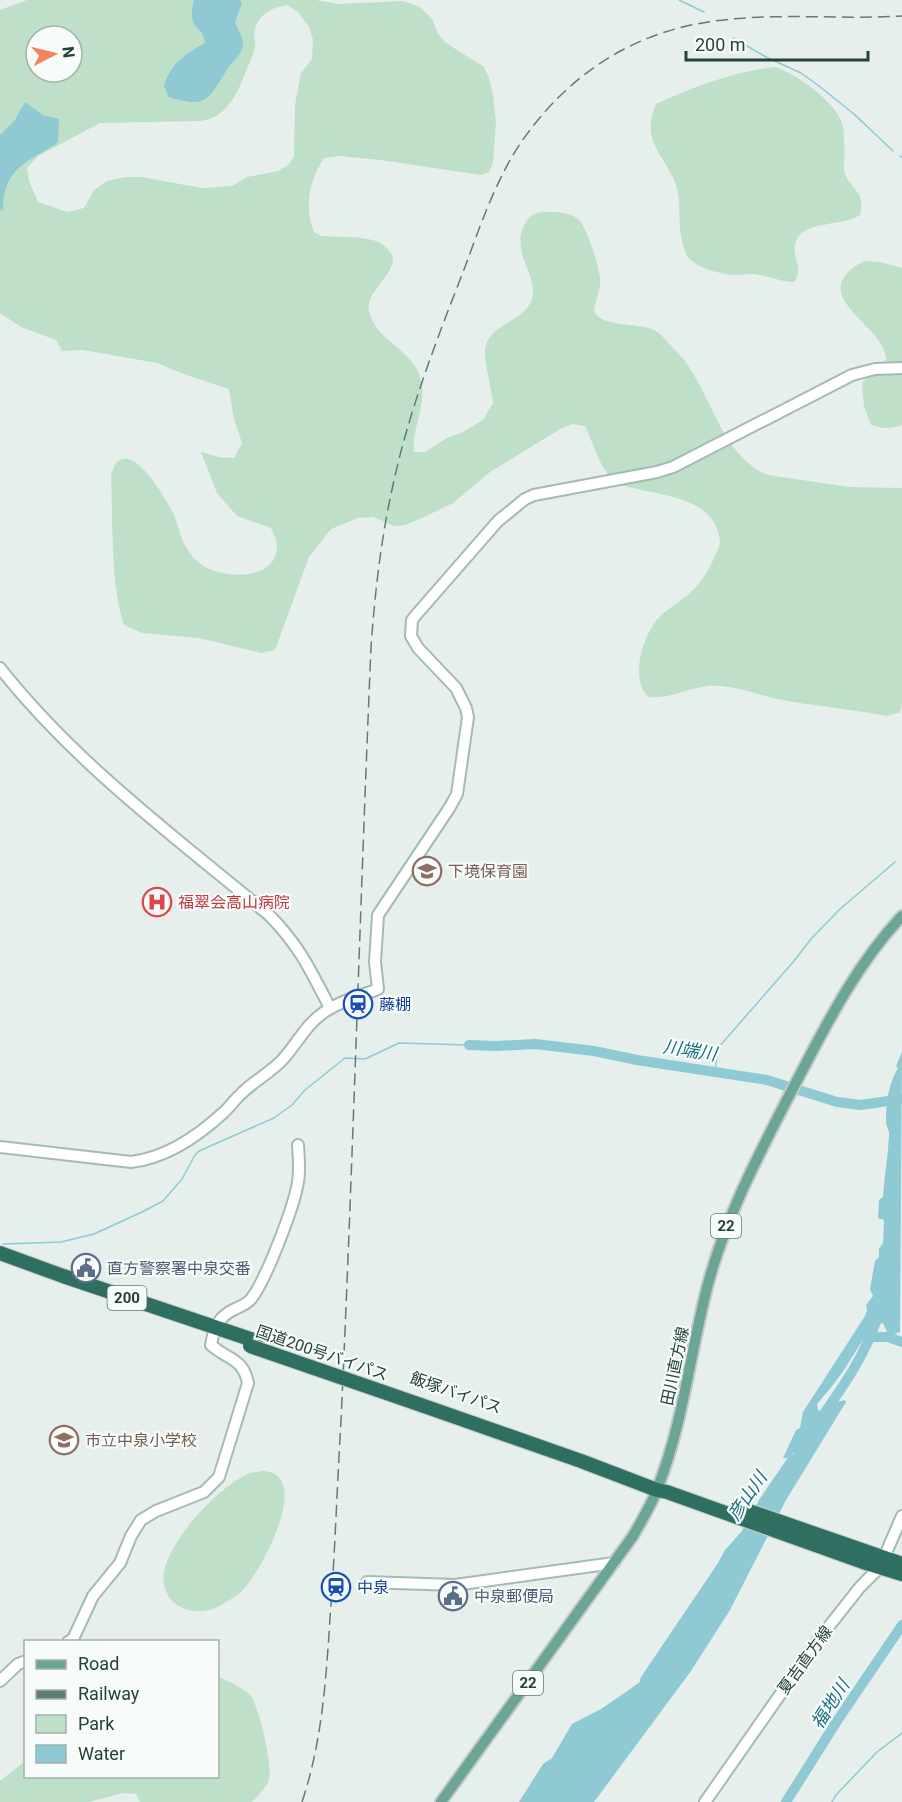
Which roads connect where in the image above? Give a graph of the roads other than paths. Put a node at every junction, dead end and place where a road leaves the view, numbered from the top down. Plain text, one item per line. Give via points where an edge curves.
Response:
1 (902, 368) edge
2 (0, 668) edge
3 (902, 916) edge
4 (330, 1008) junction
5 (298, 1145) dead end
6 (0, 1147) edge
7 (0, 1252) edge
8 (0, 1260) edge
9 (214, 1331) junction
10 (663, 1487) junction
11 (902, 1516) edge
12 (614, 1563) junction
13 (882, 1563) junction
14 (901, 1570) edge
15 (367, 1582) dead end
16 (70, 1640) edge
17 (24, 1662) edge
18 (0, 1681) edge
19 (441, 1802) edge
20 (705, 1802) edge

1 - 4 street via 852,375 673,467 534,495 514,507 481,540 416,615 411,628 418,648 456,688 466,708 457,794 378,915 378,989
2 - 4 street via 37,713 139,808 283,929 303,956
3 - 10 main road, 田川直方線 / 22 via 857,974 820,1035 735,1204 706,1290
4 - 6 street via 313,1021 273,1069 242,1092 224,1113 176,1147 149,1160 131,1162
5 - 9 street via 298,1183 256,1292 249,1301 221,1317
7 - 9 highway, 200
8 - 9 highway, 国道200号バイパス / 200
9 - 10 highway, 国道200号バイパス / 200, bridge
9 - 16 street via 211,1345 237,1361 248,1383 219,1477 204,1492 141,1520 120,1563 93,1596
10 - 12 main road, 田川直方線 / 22
10 - 13 highway, 200
11 - 13 street, 夏吉直方線
12 - 15 street via 455,1585
12 - 19 main road, 田川直方線 / 22
13 - 14 highway, 200
13 - 20 street, 夏吉直方線 via 819,1639
17 - 18 street

